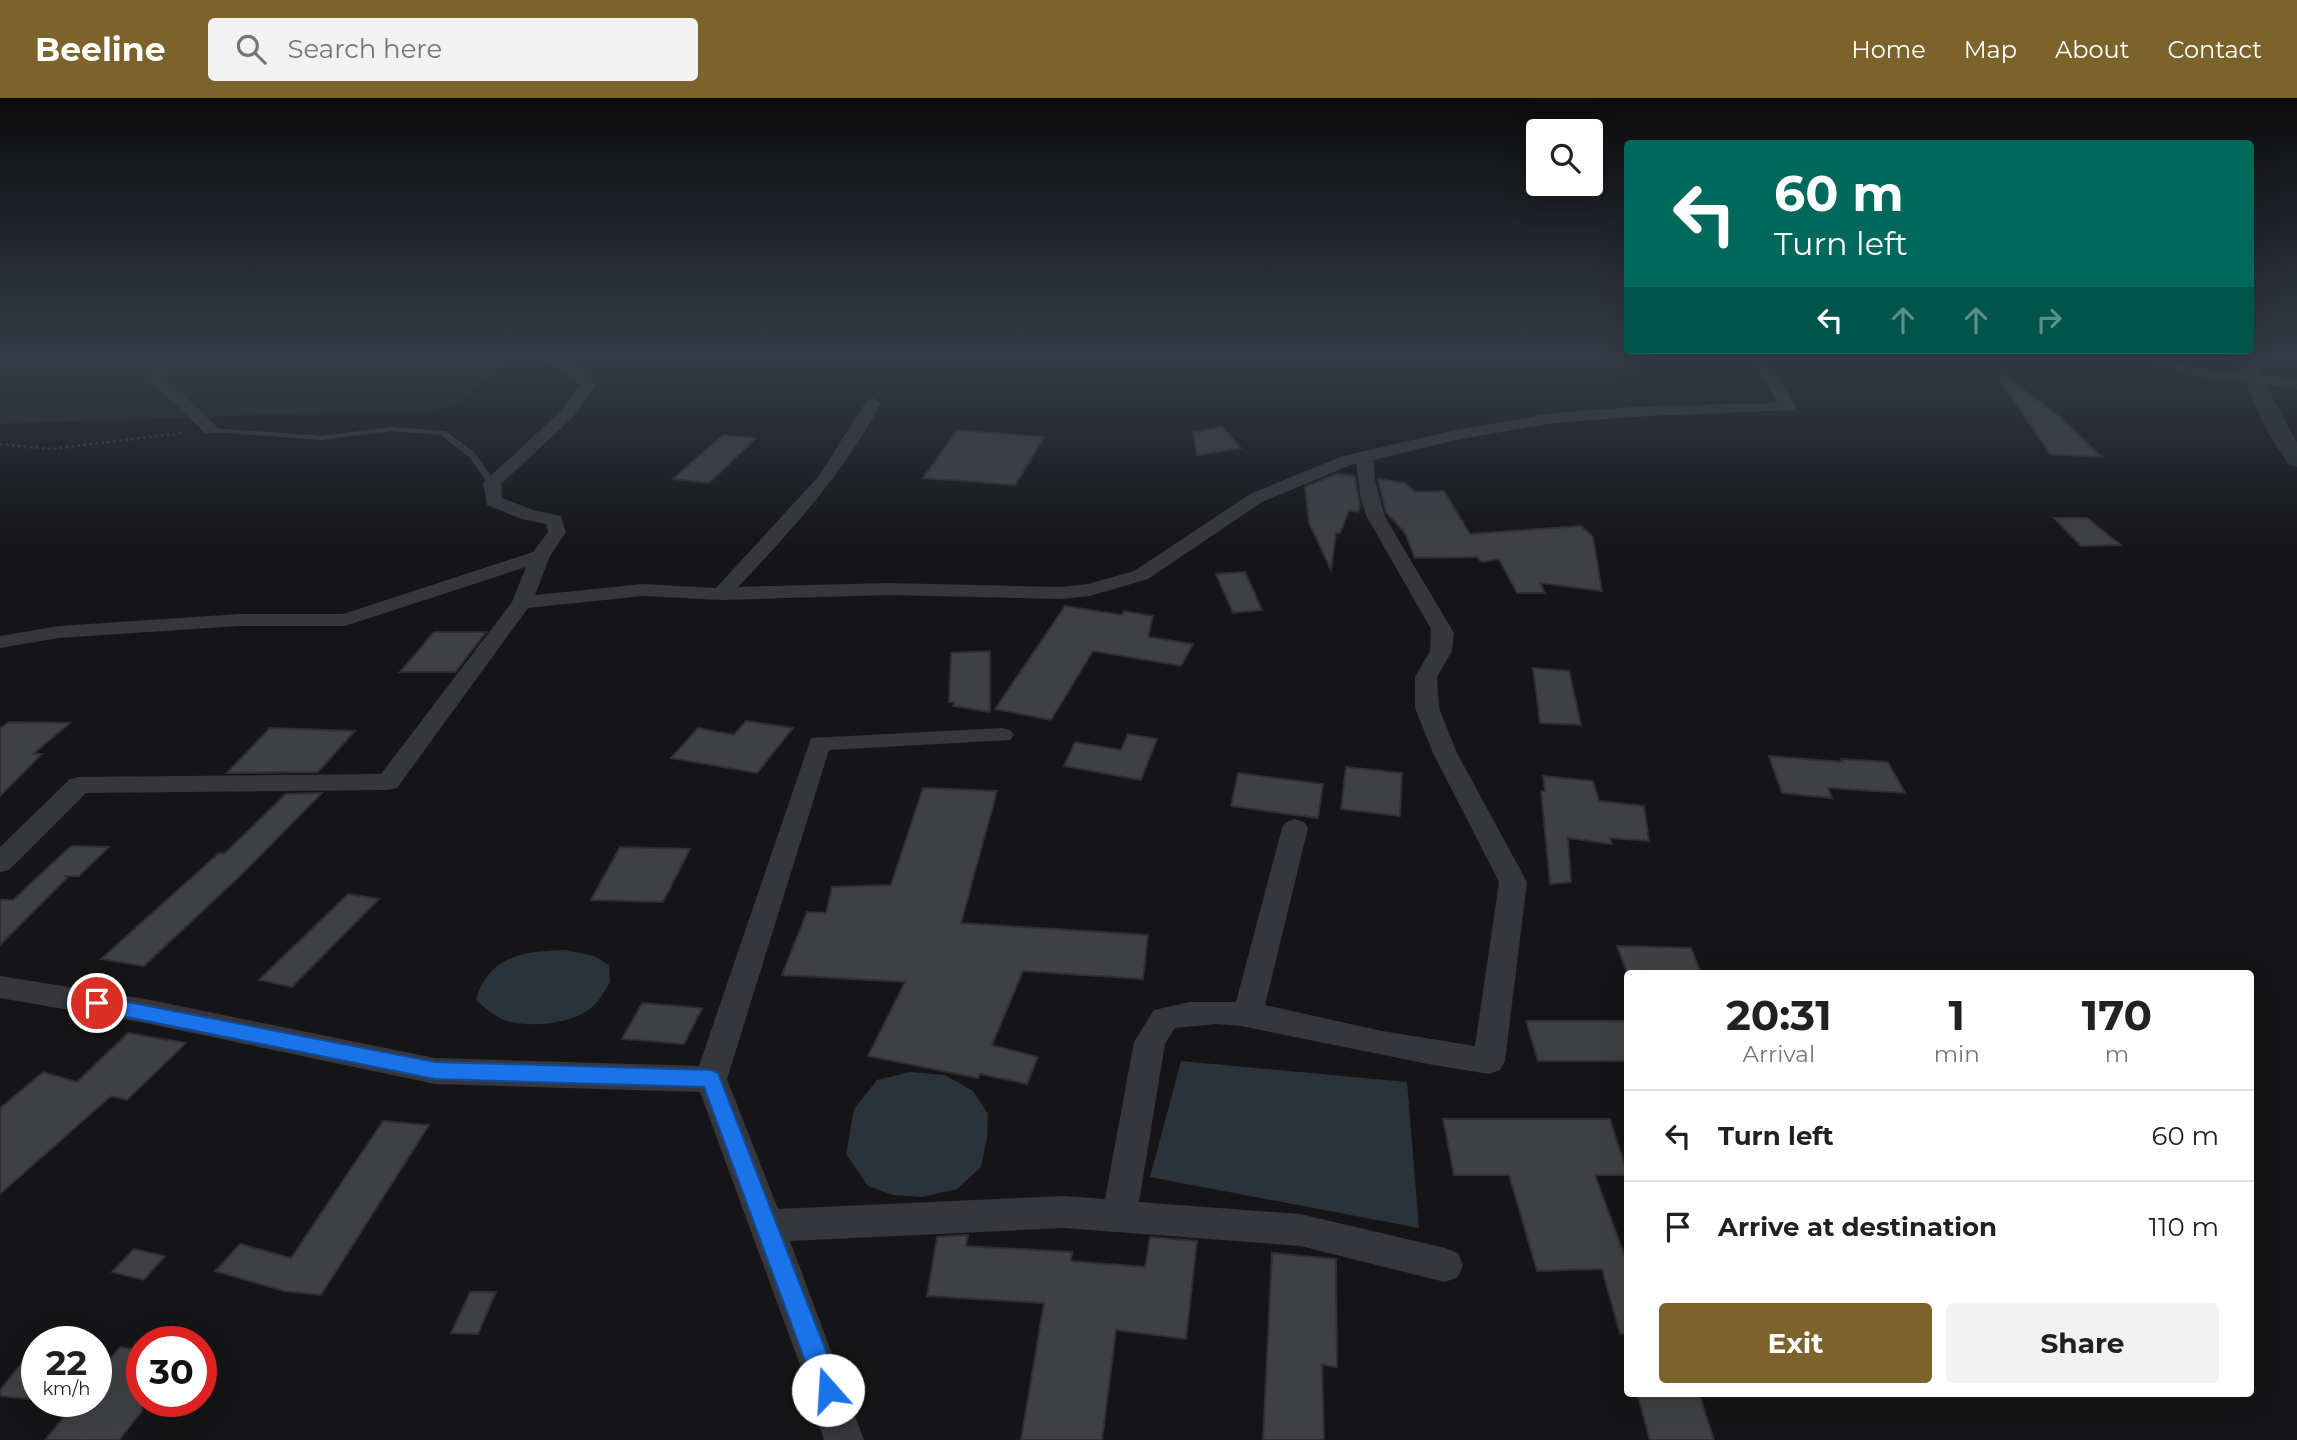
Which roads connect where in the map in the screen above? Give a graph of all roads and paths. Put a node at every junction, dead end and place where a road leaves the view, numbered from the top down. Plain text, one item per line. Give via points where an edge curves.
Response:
1 (201, 421) edge
2 (560, 421) edge
3 (863, 421) edge
4 (1538, 421) edge
5 (211, 430) junction
6 (0, 443) edge
7 (1364, 457) junction
8 (492, 483) junction
9 (540, 556) junction
10 (721, 594) junction
11 (522, 603) junction
12 (0, 642) edge
13 (1002, 735) dead end
14 (1295, 828) dead end
15 (0, 863) edge
16 (0, 987) edge
17 (1248, 1013) junction
18 (711, 1079) junction
19 (1119, 1216) junction
20 (766, 1226) junction
21 (1445, 1265) dead end
22 (844, 1440) edge

1 - 5 street
2 - 8 street
3 - 10 street via 817,490
4 - 7 street
5 - 6 path via 51,449
5 - 8 lane via 322,438 391,429 443,433 472,455
7 - 10 street via 1255,498 1141,575 1114,585 1061,593 889,589
7 - 17 street via 1372,509 1443,632 1440,660 1426,677 1427,708 1445,754 1513,882 1489,1061
8 - 9 street via 493,500 554,520 557,532
9 - 11 street
9 - 12 street via 345,620 239,620 59,632
10 - 11 street via 643,590
11 - 15 street via 388,782 79,785
13 - 18 street via 819,743
14 - 17 street
16 - 18 street via 435,1071
17 - 19 street via 1195,1011 1165,1018 1150,1042
18 - 20 street
19 - 20 street via 1063,1212
19 - 21 street via 1300,1230
20 - 22 street

